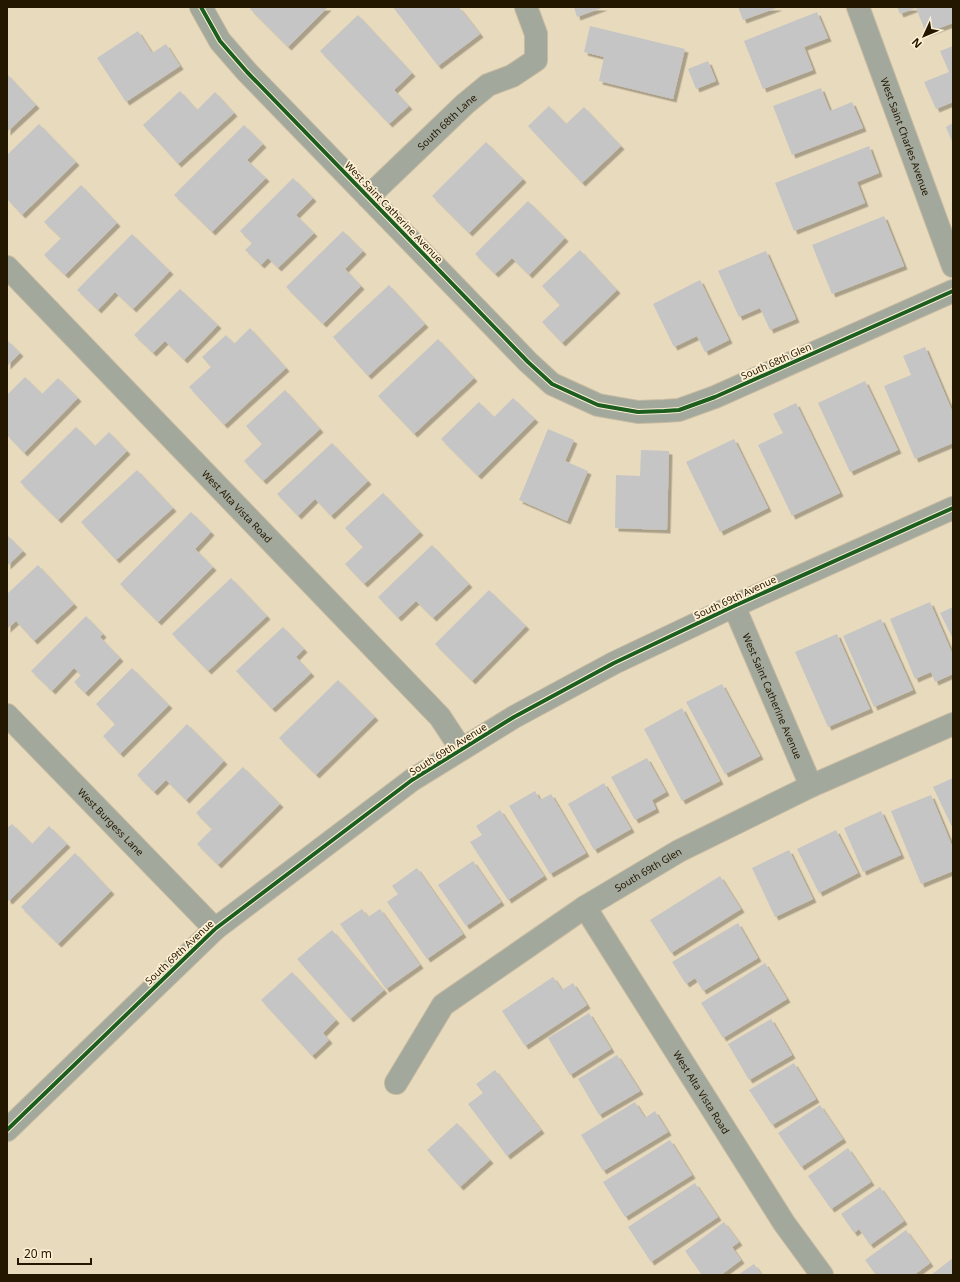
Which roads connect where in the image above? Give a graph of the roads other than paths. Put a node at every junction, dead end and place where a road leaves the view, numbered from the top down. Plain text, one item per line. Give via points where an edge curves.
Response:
1 (201, 7) edge
2 (526, 7) edge
3 (858, 7) edge
4 (368, 197) junction
5 (953, 266) edge
6 (7, 267) edge
7 (953, 291) edge
8 (598, 405) joint
9 (953, 508) edge
10 (734, 606) junction
11 (7, 715) edge
12 (953, 724) edge
13 (461, 749) junction
14 (811, 786) junction
15 (585, 907) junction
16 (215, 929) junction
17 (396, 1084) dead end
18 (7, 1130) edge
19 (822, 1275) edge

1 - 4 street, West Saint Catherine Avenue via 220,41 247,72
2 - 4 street, South 68th Lane via 536,34 536,60 512,76 488,85
3 - 5 street, West Saint Charles Avenue
4 - 8 street, West Saint Catherine Avenue via 552,384
6 - 13 street, West Alta Vista Road via 440,717
7 - 8 street, South 68th Glen via 715,397 679,410 638,412
9 - 10 street, South 69th Avenue
10 - 13 street, South 69th Avenue via 562,690
10 - 14 street, West Saint Catherine Avenue
11 - 16 street, West Burgess Lane
12 - 14 street, South 69th Glen
13 - 16 street, South 69th Avenue via 412,780
14 - 15 street, South 69th Glen via 679,851
15 - 17 street, South 69th Glen via 443,1005
15 - 19 street, West Alta Vista Road via 784,1223
16 - 18 street, South 69th Avenue

